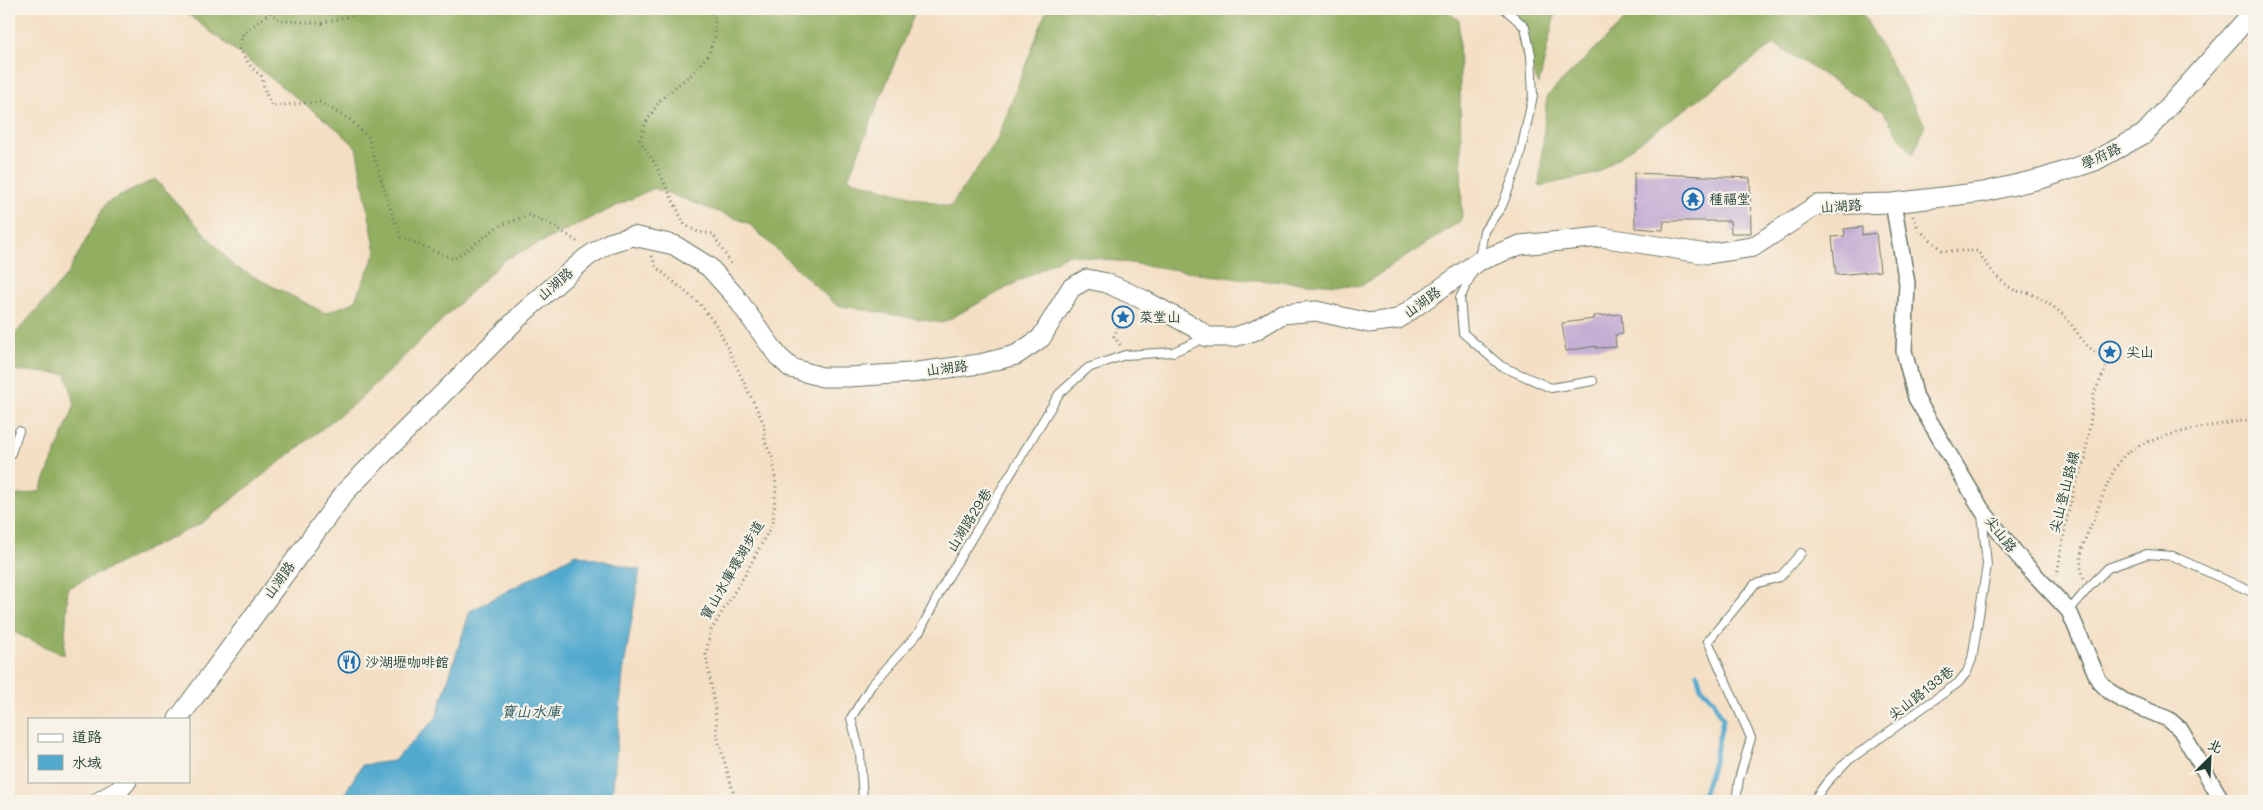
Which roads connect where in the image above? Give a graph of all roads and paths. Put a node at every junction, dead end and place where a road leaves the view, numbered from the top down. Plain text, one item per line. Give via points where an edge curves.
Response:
1 (266, 9) edge
2 (376, 9) edge
3 (708, 9) edge
4 (1505, 9) edge
5 (2254, 11) edge
6 (270, 12) junction
7 (1899, 202) junction
8 (644, 237) junction
9 (594, 252) junction
10 (1479, 261) junction
11 (736, 272) dead end
12 (1123, 317) dead end
13 (1207, 337) junction
14 (1125, 355) junction
15 (1594, 381) dead end
16 (2254, 419) edge
17 (19, 431) dead end
18 (9, 458) edge
19 (1982, 510) junction
20 (1801, 553) dead end
21 (2060, 581) dead end
22 (2089, 587) junction
23 (2254, 593) edge
24 (2070, 611) junction
25 (179, 718) edge
26 (125, 782) edge
27 (100, 801) edge
28 (736, 801) edge
29 (862, 801) edge
30 (1736, 801) edge
31 (1813, 801) edge
32 (2222, 801) edge

1 - 6 path
2 - 6 path via 322,23 281,21
3 - 11 path via 715,19 715,36 708,55 694,72 661,99 645,124 640,140 685,225 698,232 713,234
4 - 10 lane via 1525,27 1531,55 1533,96 1518,164 1502,206 1484,231
5 - 7 street, 學府路 via 2144,134 2095,161 2044,178 1984,192
6 - 9 path via 243,34 239,49 261,76 272,106 320,102 350,120 368,137 402,237 454,259 499,226 529,215 556,227
7 - 10 street, 山湖路 via 1818,205 1753,247 1707,254 1601,237 1520,245
7 - 19 street, 尖山路 via 1907,284 1904,351 1916,398
7 - 21 path, 尖山登山路線 via 1919,230 1943,251 1978,251 2015,291 2028,292 2063,314 2088,348 2110,354 2094,392 2085,461 2075,485 2056,572
8 - 9 street, 山湖路 via 633,236
8 - 13 street, 山湖路 via 674,245 709,268 735,296 778,356 791,368 822,377 910,373 980,364 1016,355 1041,338 1071,288 1087,279 1107,283 1144,300
8 - 28 path, 寶山水庫環湖步道 via 656,267 700,304 718,328 764,424 765,442 772,458 776,486 773,522 710,632 706,654 717,736
9 - 25 street, 山湖路 via 523,313 346,491
10 - 13 street, 山湖路 via 1398,319 1369,323 1316,311 1282,314 1254,331 1234,337
10 - 15 lane via 1460,298 1463,333 1501,366 1551,388
12 - 14 path via 1114,336
13 - 14 lane, 山湖路29巷 via 1173,352
14 - 29 lane, 山湖路29巷 via 1088,368 1060,394 944,584 920,631 871,686 851,718 860,753
16 - 22 path via 2150,440 2125,455 2113,471 2081,556 2082,572
17 - 18 lane
19 - 24 street, 尖山路 via 2022,561
19 - 31 lane, 尖山路133巷 via 1987,565 1972,659 1967,672 1958,683 1846,762
20 - 30 lane via 1780,577 1755,584 1708,641 1751,738
22 - 23 lane via 2108,568 2148,554 2173,556
22 - 24 lane
24 - 32 street, 尖山路 via 2099,681 2124,701 2168,718 2180,729
26 - 27 street via 119,790

